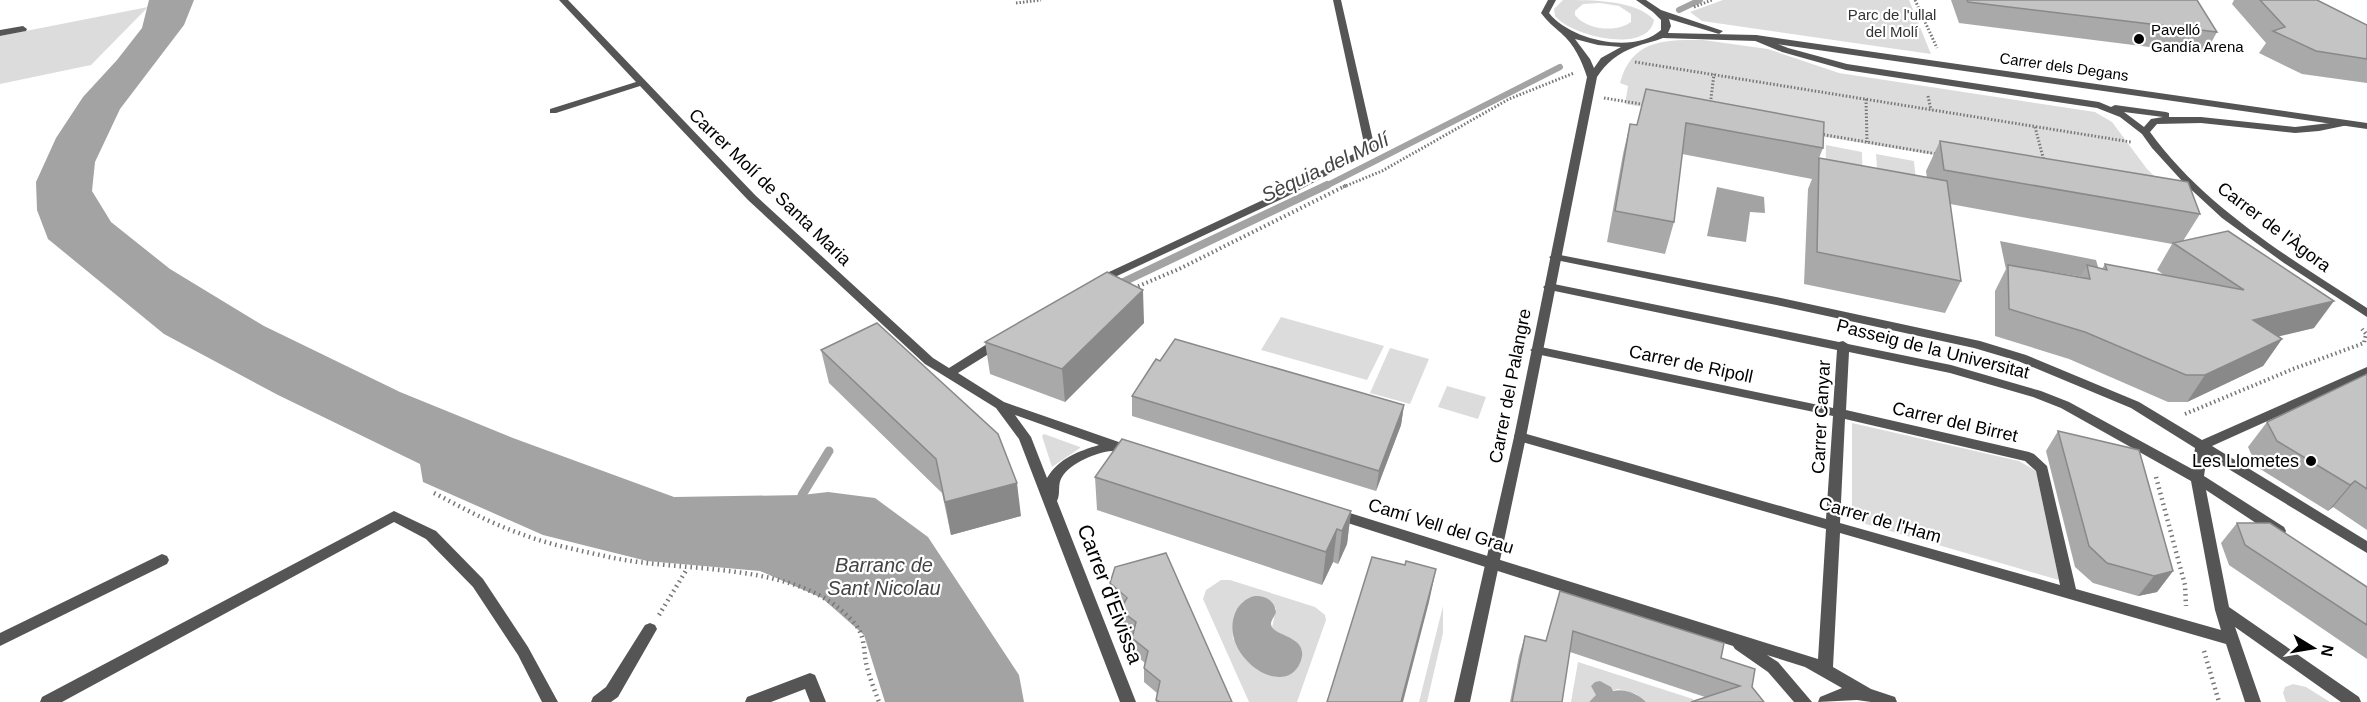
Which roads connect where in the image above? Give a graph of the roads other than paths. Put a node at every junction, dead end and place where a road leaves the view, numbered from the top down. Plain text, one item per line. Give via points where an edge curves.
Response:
1 (563, 0) edge
2 (1337, 0) edge
3 (1552, 0) edge
4 (1640, 0) edge
5 (1658, 11) junction
6 (23, 29) dead end
7 (0, 33) edge
8 (1566, 33) junction
9 (1662, 35) junction
10 (1756, 38) junction
11 (1635, 43) junction
12 (1591, 73) junction
13 (641, 82) junction
14 (2099, 105) junction
15 (553, 111) dead end
16 (2179, 117) junction
17 (2345, 123) junction
18 (2367, 126) edge
19 (2145, 132) junction
20 (1555, 257) junction
21 (1090, 285) edge
22 (1549, 287) junction
23 (2367, 313) edge
24 (1014, 333) edge
25 (1843, 345) junction
26 (1536, 350) junction
27 (2367, 371) edge
28 (948, 374) junction
29 (1000, 405) junction
30 (1838, 413) junction
31 (1520, 437) junction
32 (2202, 445) junction
33 (1116, 446) junction
34 (1140, 453) edge
35 (2197, 478) junction
36 (1052, 501) junction
37 (1320, 509) edge
38 (1834, 526) junction
39 (2287, 536) edge
40 (2367, 548) edge
41 (162, 560) dead end
42 (1493, 563) junction
43 (2069, 592) junction
44 (2222, 610) junction
45 (651, 630) road end
46 (2231, 639) junction
47 (0, 640) edge
48 (1734, 640) junction
49 (1825, 670) junction
50 (1865, 693) junction
51 (48, 702) edge
52 (550, 702) edge
53 (599, 702) edge
54 (753, 702) edge
55 (818, 702) edge
56 (1128, 702) edge
57 (1462, 702) edge
58 (1804, 702) edge
59 (1826, 702) edge
60 (1889, 702) edge
61 (2253, 702) edge
62 (2354, 702) edge

1 - 13 street, Carrer Molí de Santa Maria
2 - 21 street via 1370,149
3 - 8 street via 1545,13 1550,22
4 - 5 street, Carrer dels Degans
5 - 9 street via 1665,19
5 - 10 street, Carrer dels Degans via 1697,26
6 - 7 street
8 - 11 street via 1602,43
8 - 12 street via 1586,59
9 - 10 street, Carrer dels Degans
9 - 11 street, Carrer dels Degans
10 - 14 street via 1846,67
10 - 17 street, Carrer dels Degans
11 - 12 street, Carrer del Palangre via 1604,60
12 - 20 street, Carrer del Palangre
13 - 15 street
13 - 28 street, Carrer Molí de Santa Maria via 752,198 929,361
14 - 16 street
14 - 19 street, Carrer de l'Àgora via 2123,115
16 - 17 street via 2273,130 2320,130
16 - 19 street via 2154,121
17 - 18 street, Carrer dels Degans
19 - 23 street, Carrer de l'Àgora via 2226,216
20 - 22 street, Carrer del Palangre
20 - 32 street, Passeig de la Universitat via 1976,344 2022,358 2135,405
22 - 25 street, Passeig de la Universitat
22 - 26 street, Carrer del Palangre
24 - 28 street
25 - 30 street, Carrer Canyar
25 - 35 street, Passeig de la Universitat via 2037,393
26 - 30 street, Carrer de Ripoll
26 - 31 street, Carrer del Palangre
27 - 32 street
28 - 29 street, Carrer d'Eivissa
29 - 33 street, Carrer d'Eivissa
29 - 36 street, Carrer d'Eivissa via 1025,437
30 - 38 street, Carrer Canyar
30 - 43 street, Carrer del Birret via 2029,457 2042,469
31 - 38 street, Carrer de l'Ham
31 - 42 street, Carrer del Palangre
32 - 35 street
32 - 40 street, Passeig de la Universitat
33 - 34 street, Carrer d'Eivissa
33 - 36 street via 1095,450 1065,466 1053,479
35 - 39 street, Passeig de la Universitat
35 - 44 street
36 - 56 street, Carrer d'Eivissa
37 - 42 street, Camí Vell del Grau
38 - 43 street, Carrer de l'Ham
38 - 49 street, Carrer Canyar
41 - 47 street
42 - 48 street, Camí Vell del Grau
42 - 57 street, Carrer del Palangre
43 - 46 street, Carrer de l'Ham
44 - 46 street
44 - 62 street
45 - 53 street via 612,692
46 - 61 street
48 - 49 street, Camí Vell del Grau via 1777,651
48 - 58 street, Camí Vell del Grau via 1773,667
49 - 50 street, Camí Vell del Grau
50 - 59 street via 1850,692
50 - 60 street, Camí Vell del Grau
51 - 52 street via 394,516 431,535 478,583 523,651
54 - 55 street via 810,680

